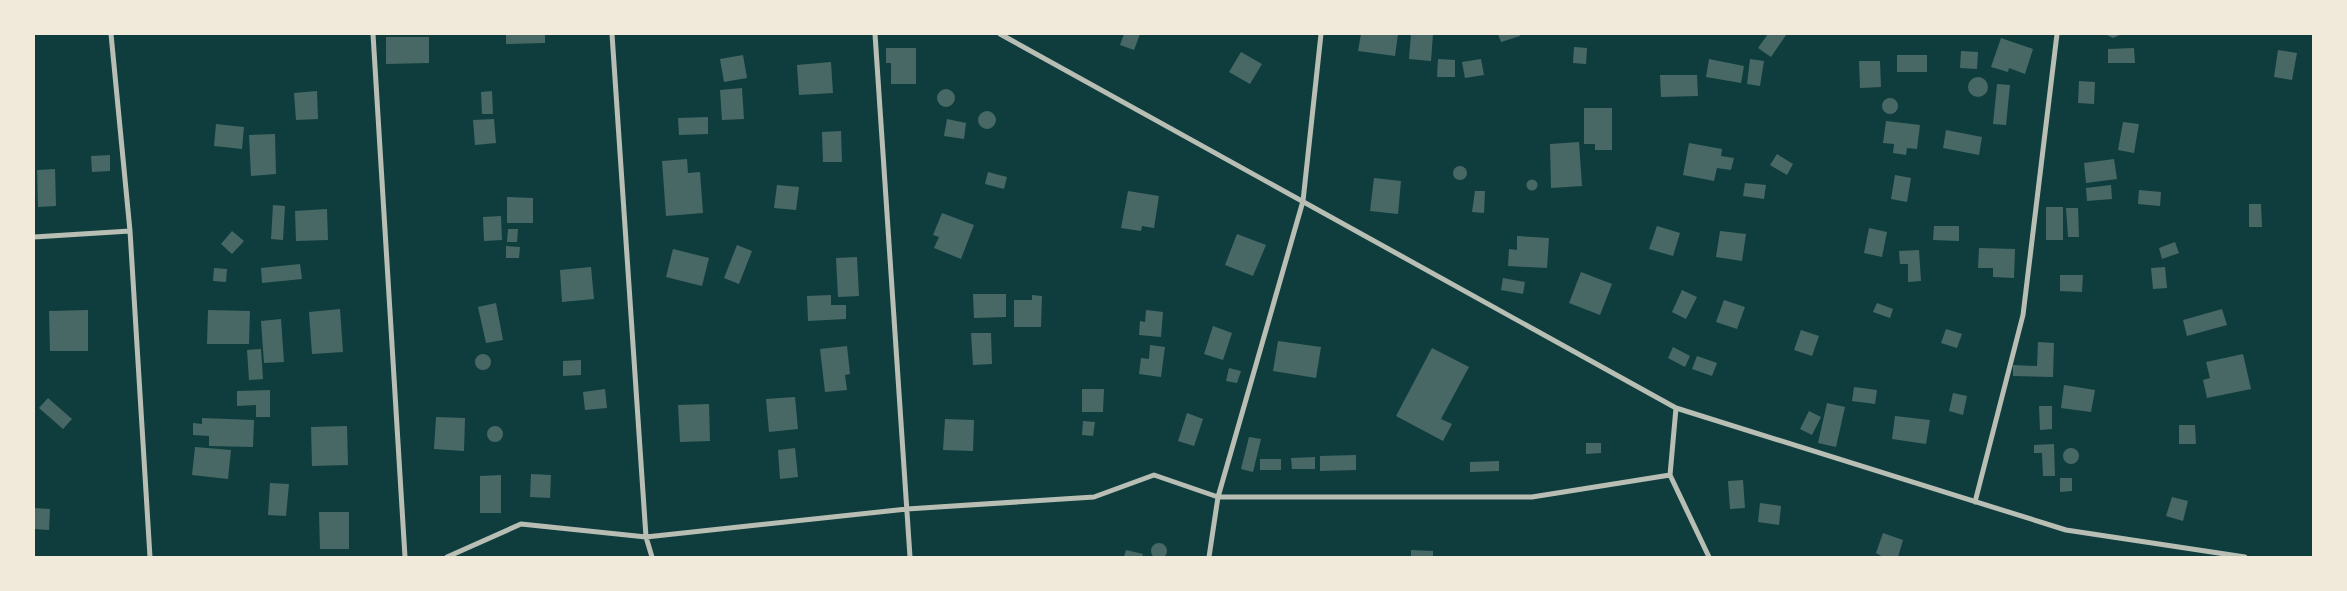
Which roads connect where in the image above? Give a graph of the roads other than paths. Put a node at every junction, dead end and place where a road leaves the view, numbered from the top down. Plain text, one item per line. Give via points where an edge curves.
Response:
1 (111, 34) edge
2 (373, 34) edge
3 (612, 34) edge
4 (875, 34) edge
5 (1000, 34) edge
6 (1321, 34) edge
7 (2057, 34) edge
8 (1302, 201) junction
9 (130, 230) junction
10 (34, 237) edge
11 (1676, 408) junction
12 (1670, 475) junction
13 (1218, 497) junction
14 (1975, 502) junction
15 (907, 509) junction
16 (646, 537) junction
17 (150, 557) edge
18 (405, 557) edge
19 (447, 557) edge
20 (652, 557) edge
21 (910, 557) edge
22 (1209, 557) edge
23 (1709, 557) edge
24 (2245, 557) edge

1 - 9 street
2 - 18 street
3 - 16 street
4 - 15 street
5 - 8 street
6 - 8 street
7 - 14 street via 2024,315
8 - 11 street
8 - 13 street
9 - 10 street
9 - 17 street
11 - 12 street
11 - 14 street
12 - 13 street via 1532,497
12 - 23 street
13 - 15 street via 1154,475 1094,497
13 - 22 street
14 - 24 street via 2066,530
15 - 16 street
15 - 21 street
16 - 19 street via 521,524
16 - 20 street

